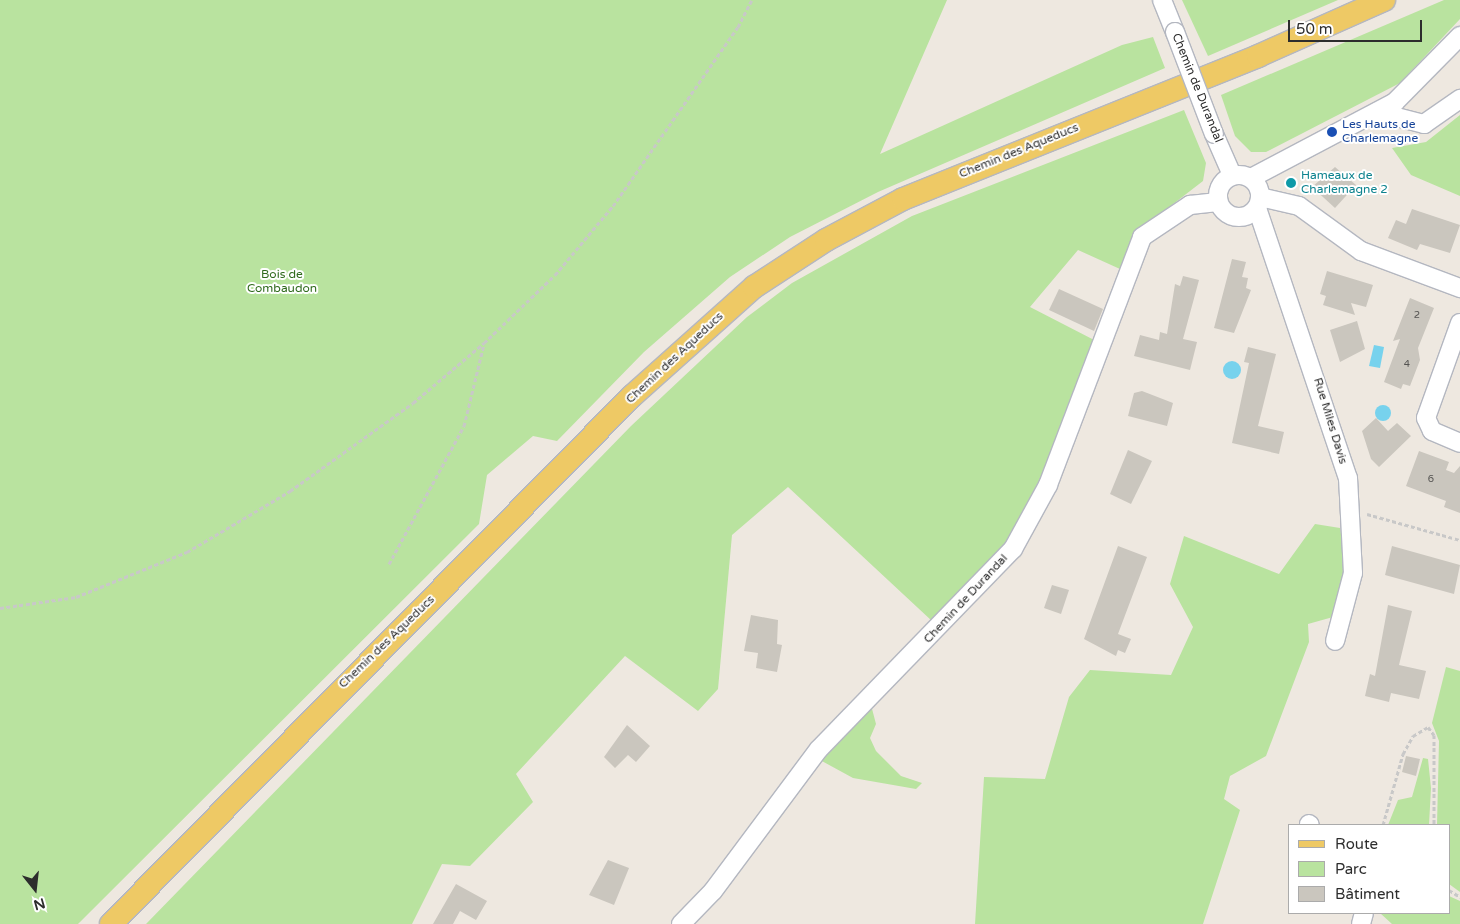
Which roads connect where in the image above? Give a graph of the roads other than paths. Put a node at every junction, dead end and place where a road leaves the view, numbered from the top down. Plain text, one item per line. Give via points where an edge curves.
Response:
1 (1162, 0) edge
2 (1384, 0) edge
3 (1460, 36) edge
4 (1460, 99) edge
5 (1377, 112) junction
6 (1232, 175) junction
7 (1251, 178) junction
8 (1218, 202) junction
9 (1259, 202) junction
10 (1460, 288) edge
11 (1460, 323) edge
12 (1460, 443) edge
13 (1335, 641) dead end
14 (111, 924) edge
15 (681, 924) edge

1 - 6 street, Chemin de Durandal, bridge
2 - 14 main road, Chemin des Aqueducs via 1249,60 904,199 826,240 754,288 632,396
3 - 5 street via 1407,94
4 - 5 street via 1424,124
5 - 7 street
6 - 7 street
6 - 8 street via 1219,186
7 - 9 street
8 - 9 street via 1233,216 1246,216
8 - 15 street, Chemin de Durandal via 1190,205 1164,220 1138,245 1070,432 1029,526 1013,549 819,749 713,891
9 - 10 street via 1299,206 1361,251
9 - 13 street, Rue Miles Davis via 1348,478 1354,573
11 - 12 street via 1426,418 1432,430

